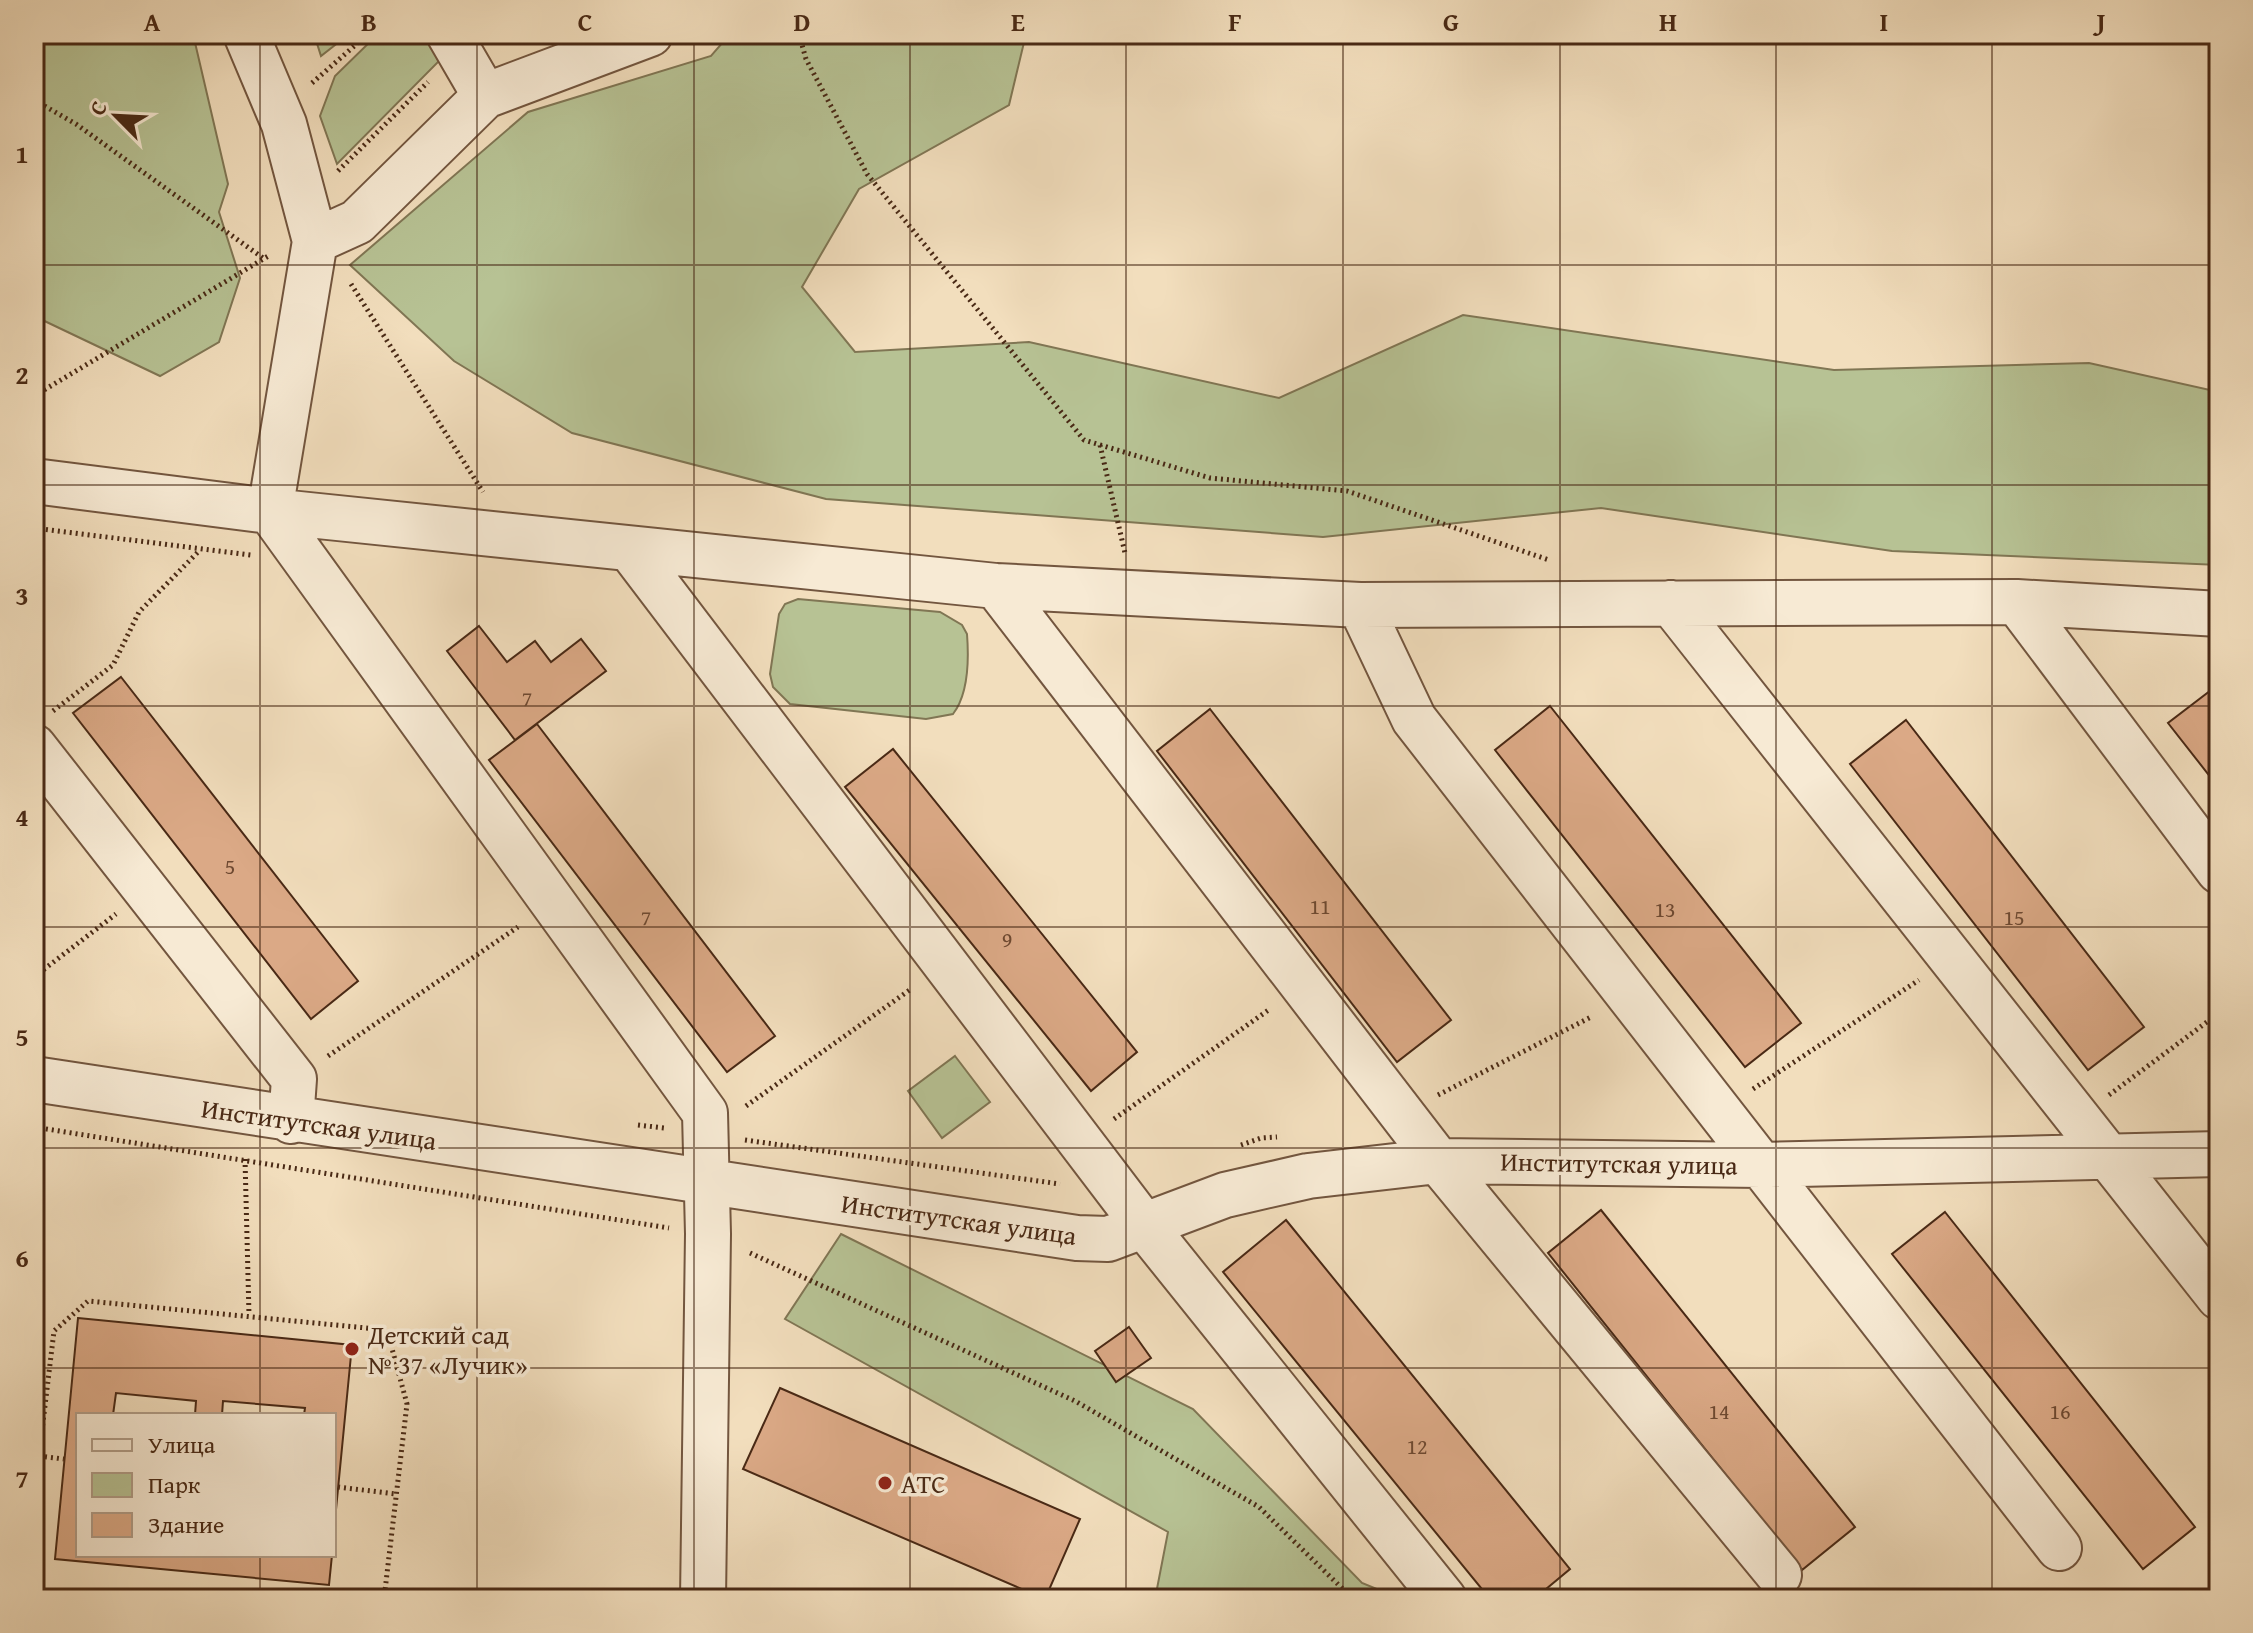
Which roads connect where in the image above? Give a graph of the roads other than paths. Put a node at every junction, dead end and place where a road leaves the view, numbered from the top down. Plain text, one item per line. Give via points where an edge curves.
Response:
1 (246, 34) edge
2 (650, 34) edge
3 (453, 44) edge
4 (485, 96) junction
5 (315, 241) junction
6 (34, 481) edge
7 (270, 511) junction
8 (630, 549) junction
9 (996, 586) junction
10 (2017, 602) junction
11 (1671, 603) junction
12 (1360, 605) junction
13 (2219, 614) edge
14 (40, 732) edge
15 (2219, 871) edge
16 (34, 1079) edge
17 (293, 1100) junction
18 (2219, 1154) edge
19 (2111, 1156) junction
20 (1438, 1161) junction
21 (1761, 1165) junction
22 (707, 1182) junction
23 (1143, 1224) junction
24 (2219, 1297) edge
25 (2059, 1548) dead end
26 (1779, 1575) dead end
27 (703, 1599) edge
28 (1444, 1599) edge

1 - 5 street via 279,113
2 - 4 street
3 - 4 street
4 - 5 street via 357,222
5 - 7 street
6 - 7 street
7 - 8 street
7 - 22 street via 705,1113
8 - 9 street
8 - 23 street
9 - 12 street
9 - 20 street
10 - 11 street
10 - 13 street
10 - 15 street
11 - 12 street
11 - 19 street
12 - 21 street via 1414,719
14 - 17 street
16 - 17 street, Институтская улица via 244,1114
17 - 22 street, Институтская улица
18 - 19 street, Институтская улица
19 - 21 street, Институтская улица
19 - 24 street
20 - 21 street, Институтская улица
20 - 23 street, Институтская улица via 1308,1176 1225,1195
20 - 26 street
21 - 25 street
22 - 23 street, Институтская улица via 1077,1238 1108,1239
22 - 27 street
23 - 28 street

